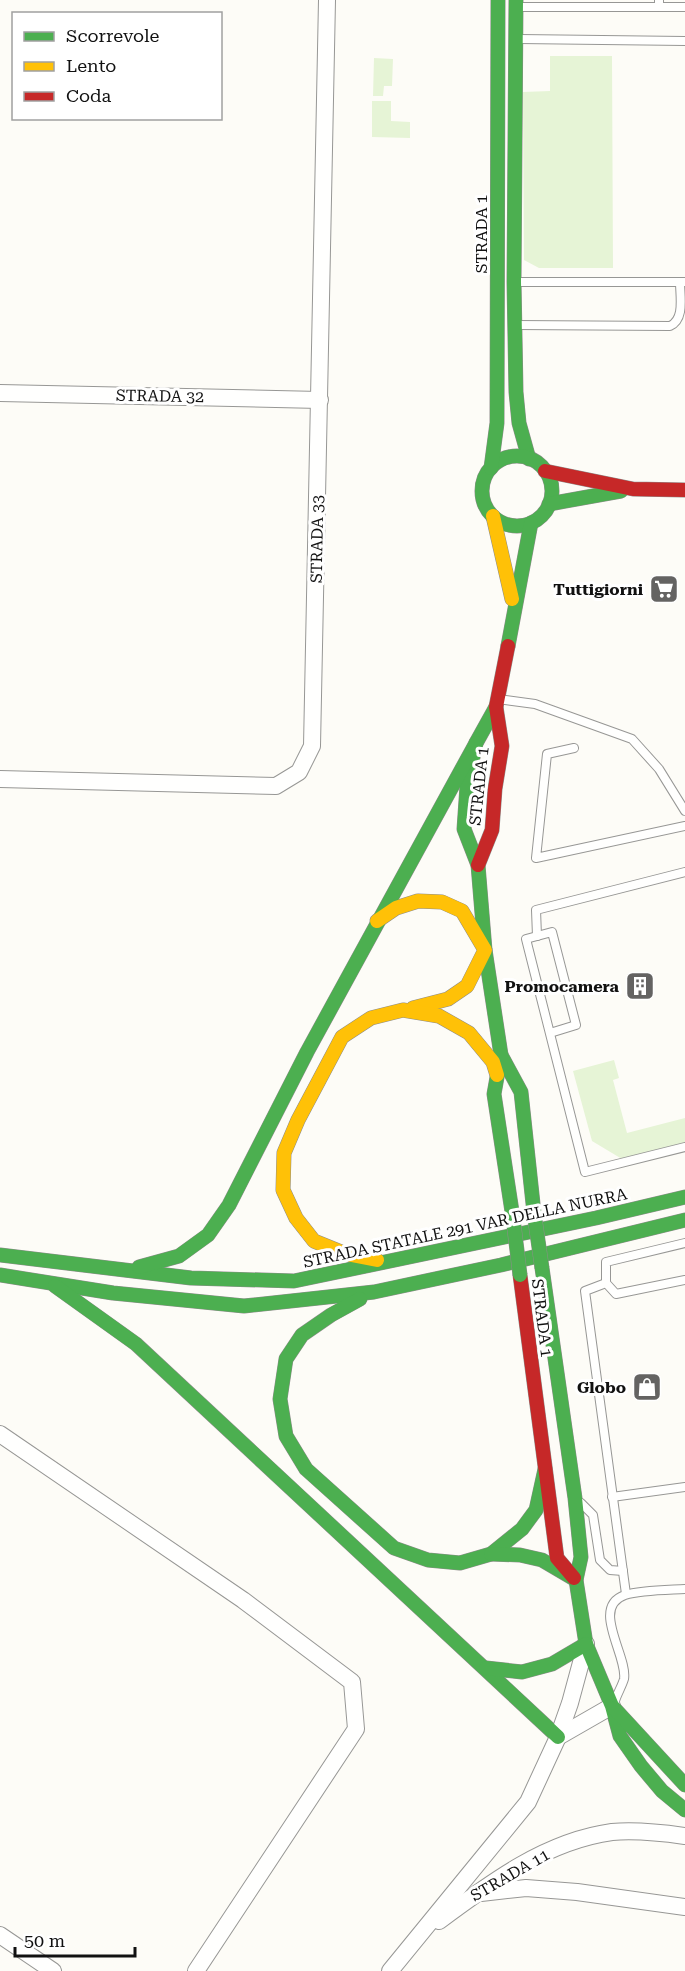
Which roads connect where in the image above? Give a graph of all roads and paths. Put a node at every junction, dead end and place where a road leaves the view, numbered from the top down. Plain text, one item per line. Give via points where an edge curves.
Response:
1 (327, 0) edge
2 (498, 0) edge
3 (624, 3) edge
4 (659, 3) edge
5 (516, 4) edge
6 (685, 7) edge
7 (515, 39) junction
8 (685, 41) edge
9 (514, 282) junction
10 (683, 282) edge
11 (515, 325) junction
12 (0, 393) edge
13 (320, 400) junction
14 (529, 459) junction
15 (491, 468) junction
16 (545, 471) junction
17 (633, 489) junction
18 (685, 490) edge
19 (549, 504) junction
20 (493, 516) junction
21 (531, 523) junction
22 (514, 607) junction
23 (497, 703) junction
24 (476, 743) junction
25 (574, 748) dead end
26 (0, 779) edge
27 (685, 811) edge
28 (685, 826) edge
29 (478, 865) junction
30 (685, 873) edge
31 (377, 921) junction
32 (537, 936) junction
33 (485, 950) junction
34 (403, 1010) junction
35 (550, 1033) junction
36 (501, 1055) junction
37 (497, 1075) junction
38 (685, 1147) edge
39 (685, 1197) edge
40 (685, 1220) edge
41 (685, 1243) edge
42 (0, 1255) edge
43 (390, 1263) junction
44 (113, 1269) junction
45 (0, 1275) edge
46 (685, 1281) edge
47 (50, 1282) junction
48 (606, 1283) junction
49 (374, 1292) junction
50 (0, 1434) edge
51 (545, 1468) junction
52 (685, 1487) edge
53 (612, 1497) junction
54 (575, 1498) junction
55 (491, 1554) junction
56 (623, 1571) junction
57 (576, 1580) junction
58 (685, 1589) edge
59 (626, 1594) junction
60 (586, 1644) junction
61 (486, 1668) junction
62 (612, 1706) junction
63 (558, 1737) junction
64 (666, 1769) junction
65 (685, 1779) edge
66 (685, 1785) edge
67 (685, 1810) edge
68 (685, 1836) edge
69 (477, 1893) junction
70 (685, 1907) edge
71 (0, 1935) edge
72 (417, 1938) junction
73 (53, 1971) edge
74 (196, 1971) edge
75 (390, 1971) edge

1 - 13 street, STRADA 33
2 - 15 main road, STRADA 1 via 497,423
3 - 4 lane
3 - 5 lane
4 - 6 lane
5 - 7 main road
7 - 8 lane
7 - 9 main road
9 - 10 lane
9 - 11 main road
10 - 11 lane via 680,318 670,326
11 - 14 main road via 519,423
12 - 13 street, STRADA 32
13 - 26 street, STRADA 33 via 312,746 299,772 276,786
14 - 15 main road via 509,458
14 - 16 main road
15 - 20 main road via 482,492
16 - 17 main road
16 - 19 main road via 551,487
17 - 18 main road
17 - 19 main road
19 - 21 main road
20 - 21 main road via 515,526
20 - 22 main road, STRADA 1
21 - 22 main road, STRADA 1
22 - 23 main road, STRADA 1
23 - 24 main road, STRADA 1
23 - 27 lane via 535,704 632,739 659,770
23 - 29 main road, STRADA 1 via 502,746 492,830
24 - 29 main road, STRADA 1 via 467,786 464,830
24 - 31 main road
25 - 28 lane via 547,754 536,858
29 - 33 main road, STRADA 1
30 - 32 lane via 536,910
31 - 33 main road via 396,908 418,901 442,902 462,911
31 - 44 main road via 229,1205 208,1235 179,1256 145,1266
32 - 35 lane via 526,939
32 - 35 lane via 552,932 576,1025
33 - 34 main road via 467,986 448,999
33 - 36 main road, STRADA 1
34 - 37 main road via 439,1016 469,1033 493,1062
34 - 43 main road via 371,1018 342,1037 284,1153 283,1190 296,1218 314,1241 346,1254
35 - 38 lane via 585,1172
36 - 37 main road, STRADA 1
36 - 54 main road, STRADA 1, bridge via 520,1092
37 - 51 main road, STRADA 1, bridge via 494,1094
39 - 43 main road, STRADA STATALE 291 VAR DELLA NURRA
40 - 49 main road
41 - 48 lane via 606,1262
42 - 44 main road, STRADA STATALE 291 VAR DELLA NURRA
43 - 44 main road, STRADA STATALE 291 VAR DELLA NURRA via 294,1281 191,1278
45 - 47 main road
46 - 48 lane via 616,1294
47 - 49 main road via 113,1293 244,1305
47 - 61 main road via 136,1344
48 - 53 lane via 585,1291
49 - 55 main road via 302,1335 286,1359 280,1399 286,1436 306,1468 394,1548 428,1560 460,1563
50 - 74 street via 243,1600 352,1682 356,1729
51 - 55 main road via 536,1510 522,1529
51 - 57 main road, STRADA 1 via 558,1558
52 - 53 lane
53 - 56 lane
54 - 56 lane via 593,1515 600,1560 610,1570
54 - 57 main road, STRADA 1 via 581,1557
55 - 57 main road via 542,1560
56 - 59 lane
57 - 60 main road, STRADA 1
58 - 59 lane
59 - 62 lane via 614,1600 609,1609 624,1677
60 - 61 main road via 552,1664 522,1672
60 - 62 main road, STRADA 1
60 - 63 street, STRADA 11
61 - 63 main road
62 - 63 street
62 - 64 main road, STRADA 1
62 - 67 main road, STRADA 1 via 620,1736 640,1766
63 - 72 street, STRADA 11 via 528,1802
64 - 65 lane
64 - 66 main road, STRADA 1
68 - 69 street, STRADA 11 via 613,1832 581,1839 536,1856
69 - 70 street via 526,1888
69 - 72 street, STRADA 11
71 - 73 street
72 - 75 street, STRADA 11

